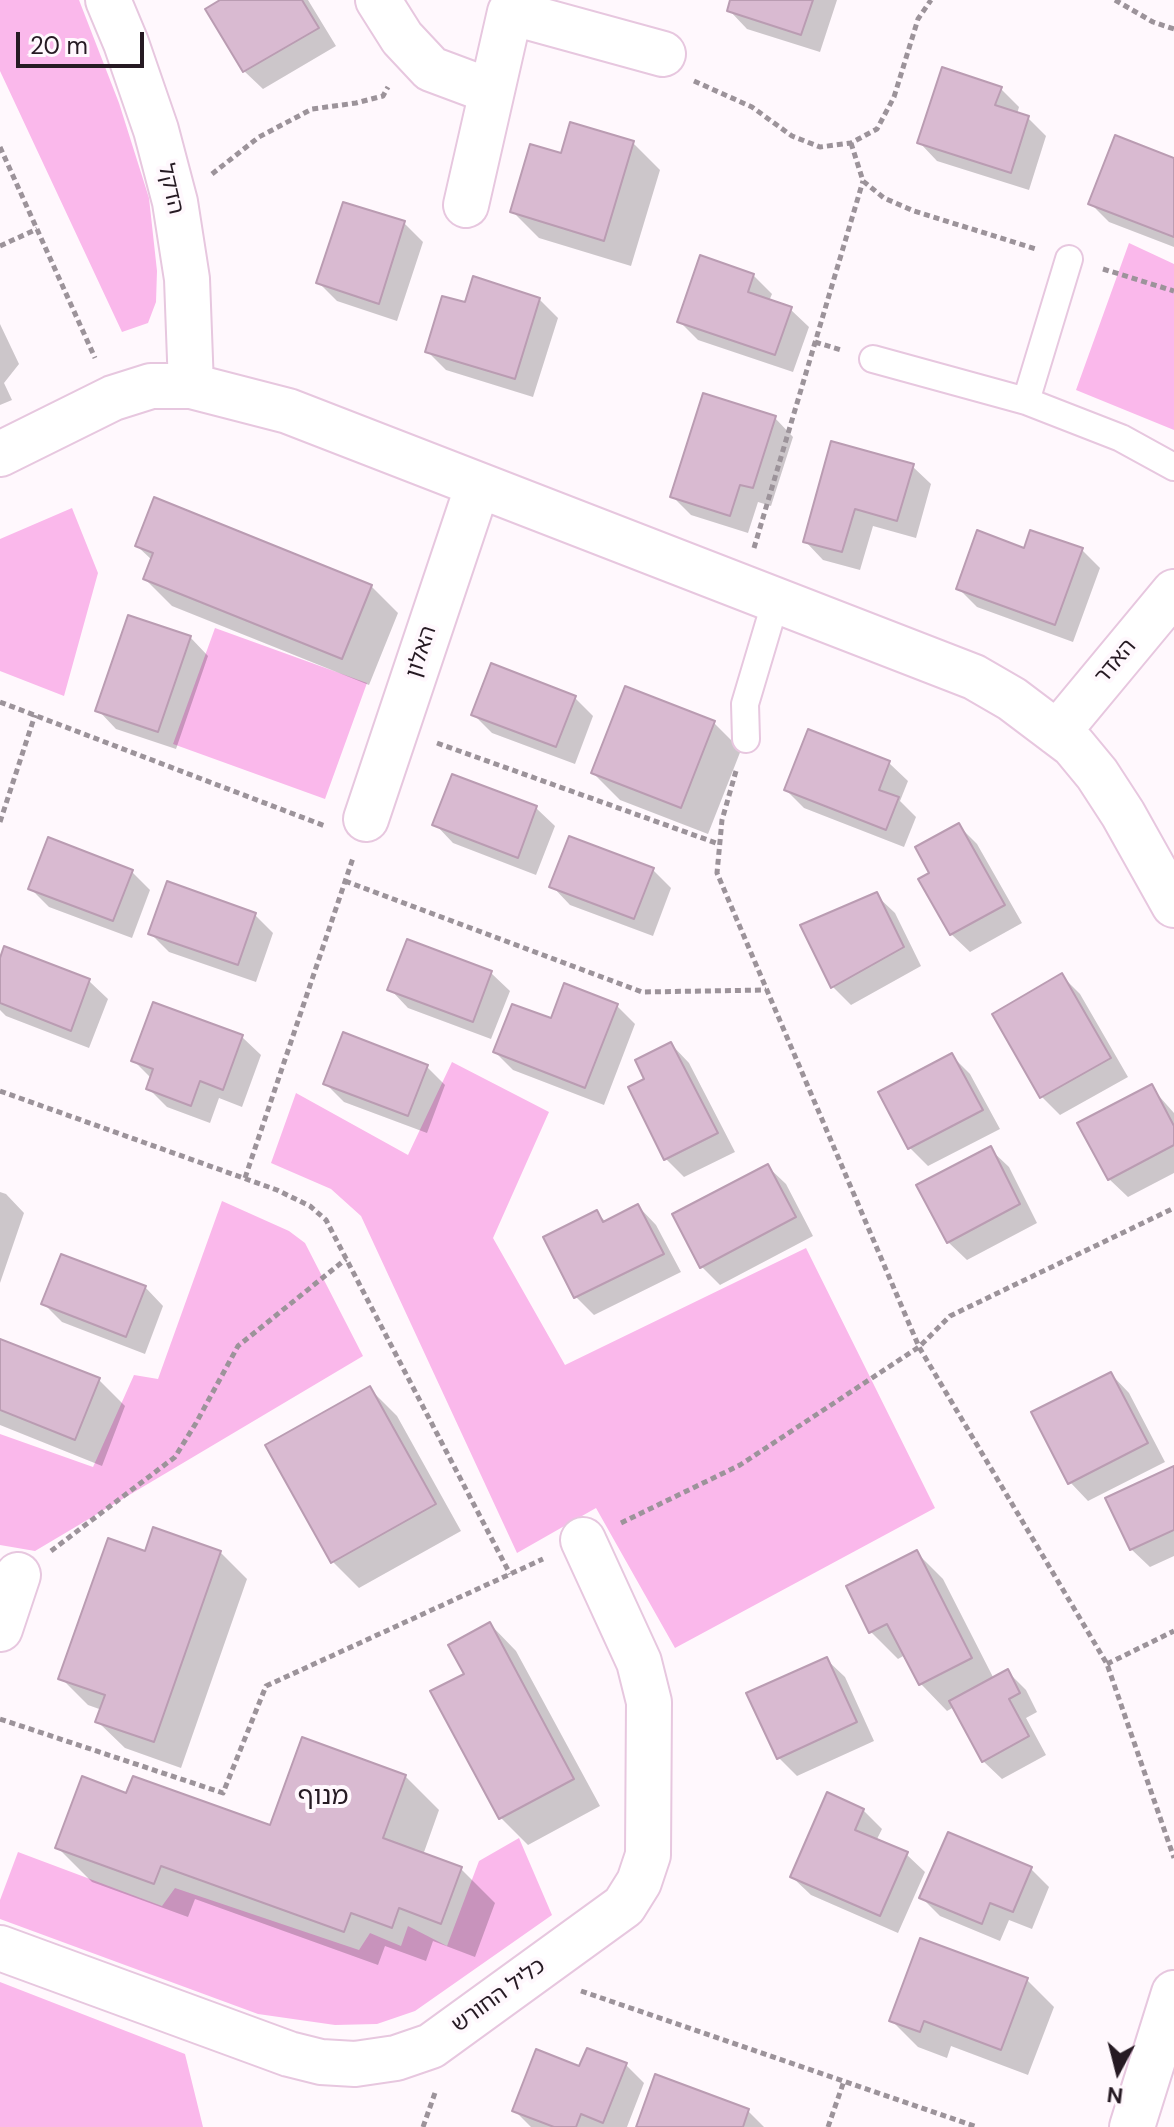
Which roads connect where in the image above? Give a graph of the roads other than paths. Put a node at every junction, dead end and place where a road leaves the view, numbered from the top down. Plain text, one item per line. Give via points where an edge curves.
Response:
1 (108, 0) edge
2 (378, 0) edge
3 (663, 54) road end
4 (490, 91) junction
5 (466, 205) dead end
6 (1069, 259) road end
7 (873, 359) dead end
8 (191, 386) junction
9 (1026, 401) junction
10 (0, 454) edge
11 (1174, 467) edge
12 (478, 485) junction
13 (1174, 592) edge
14 (759, 594) junction
15 (1057, 733) junction
16 (746, 739) road end
17 (363, 829) road end
18 (1174, 905) edge
19 (583, 1540) road end
20 (18, 1575) road end
21 (0, 1629) edge
22 (0, 1948) edge
23 (1174, 1993) edge
24 (1132, 2127) edge

1 - 8 street, הדקל via 156,130 175,202 187,279
2 - 4 street via 402,38 431,69
3 - 4 street via 510,12
4 - 5 street
6 - 9 lane
7 - 9 lane
8 - 10 street via 151,386 113,398
8 - 12 street via 288,411
9 - 11 lane via 1121,438
12 - 14 street
12 - 17 street, האלון
13 - 15 street, האדר
14 - 15 street via 974,677
14 - 16 lane via 745,704
15 - 18 street via 1097,774
19 - 22 street, כליל החורש via 639,1662 649,1702 648,1855 624,1906 431,2046 355,2064 321,2062
20 - 21 street
23 - 24 street

